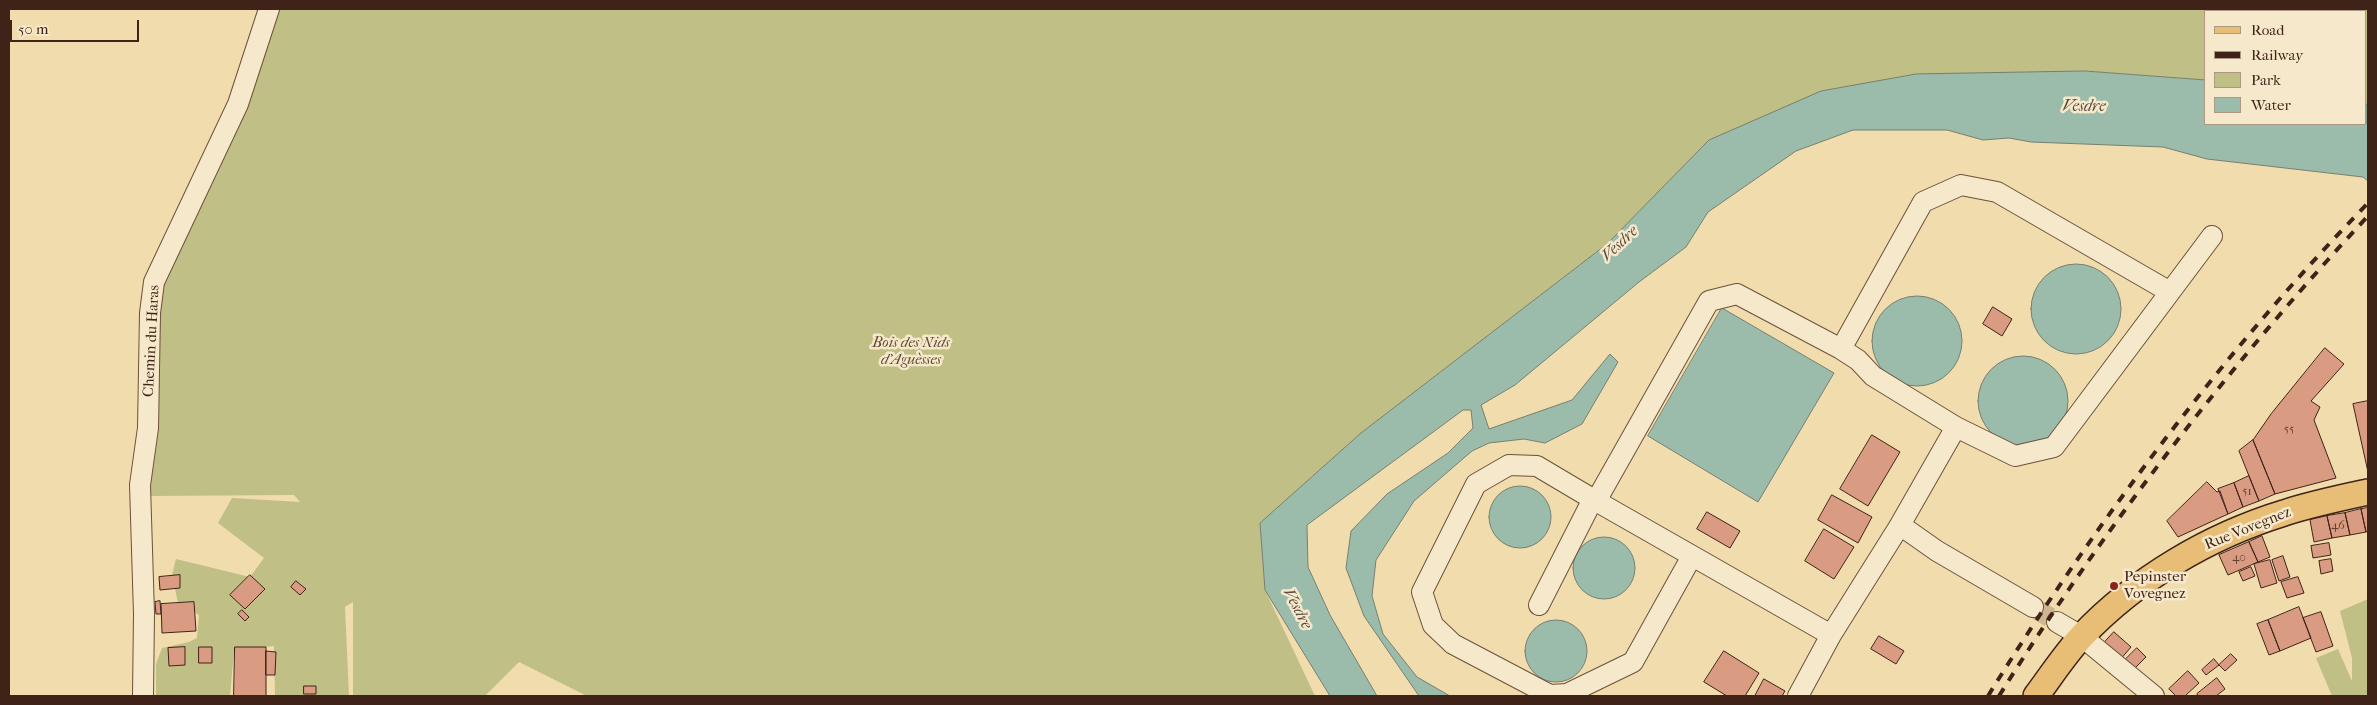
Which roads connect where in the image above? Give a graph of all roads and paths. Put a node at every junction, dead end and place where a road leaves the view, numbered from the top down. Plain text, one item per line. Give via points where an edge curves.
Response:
1 (269, 9) edge
2 (2212, 236) dead end
3 (2170, 292) junction
4 (1841, 349) junction
5 (1956, 427) junction
6 (2368, 492) edge
7 (1594, 500) junction
8 (1900, 525) junction
9 (1692, 556) junction
10 (1539, 605) dead end
11 (2033, 607) tunnel mouth
12 (2057, 622) tunnel mouth
13 (1831, 635) junction
14 (2081, 636) junction
15 (143, 696) edge
16 (1798, 696) edge
17 (2036, 696) edge
18 (2154, 696) edge

1 - 15 street, Chemin du Haras via 238,104 154,282 150,313 148,428 140,485
2 - 3 street
3 - 4 street via 1998,192 1961,185 1923,202
3 - 5 street via 2054,446 2015,456
4 - 5 street via 1858,360 1873,376
4 - 7 street via 1737,294 1709,301
5 - 8 street
6 - 14 main road, Rue Vovegnez via 2284,513 2206,544 2118,603
7 - 9 street
7 - 9 street via 1537,466 1509,465 1476,484 1422,592 1433,625 1453,644 1550,696 1566,694 1632,662
7 - 10 street
8 - 11 street via 1937,551
8 - 13 street
9 - 13 street
12 - 14 street
13 - 16 street
14 - 17 main road, Rue Vovegnez
14 - 18 street

